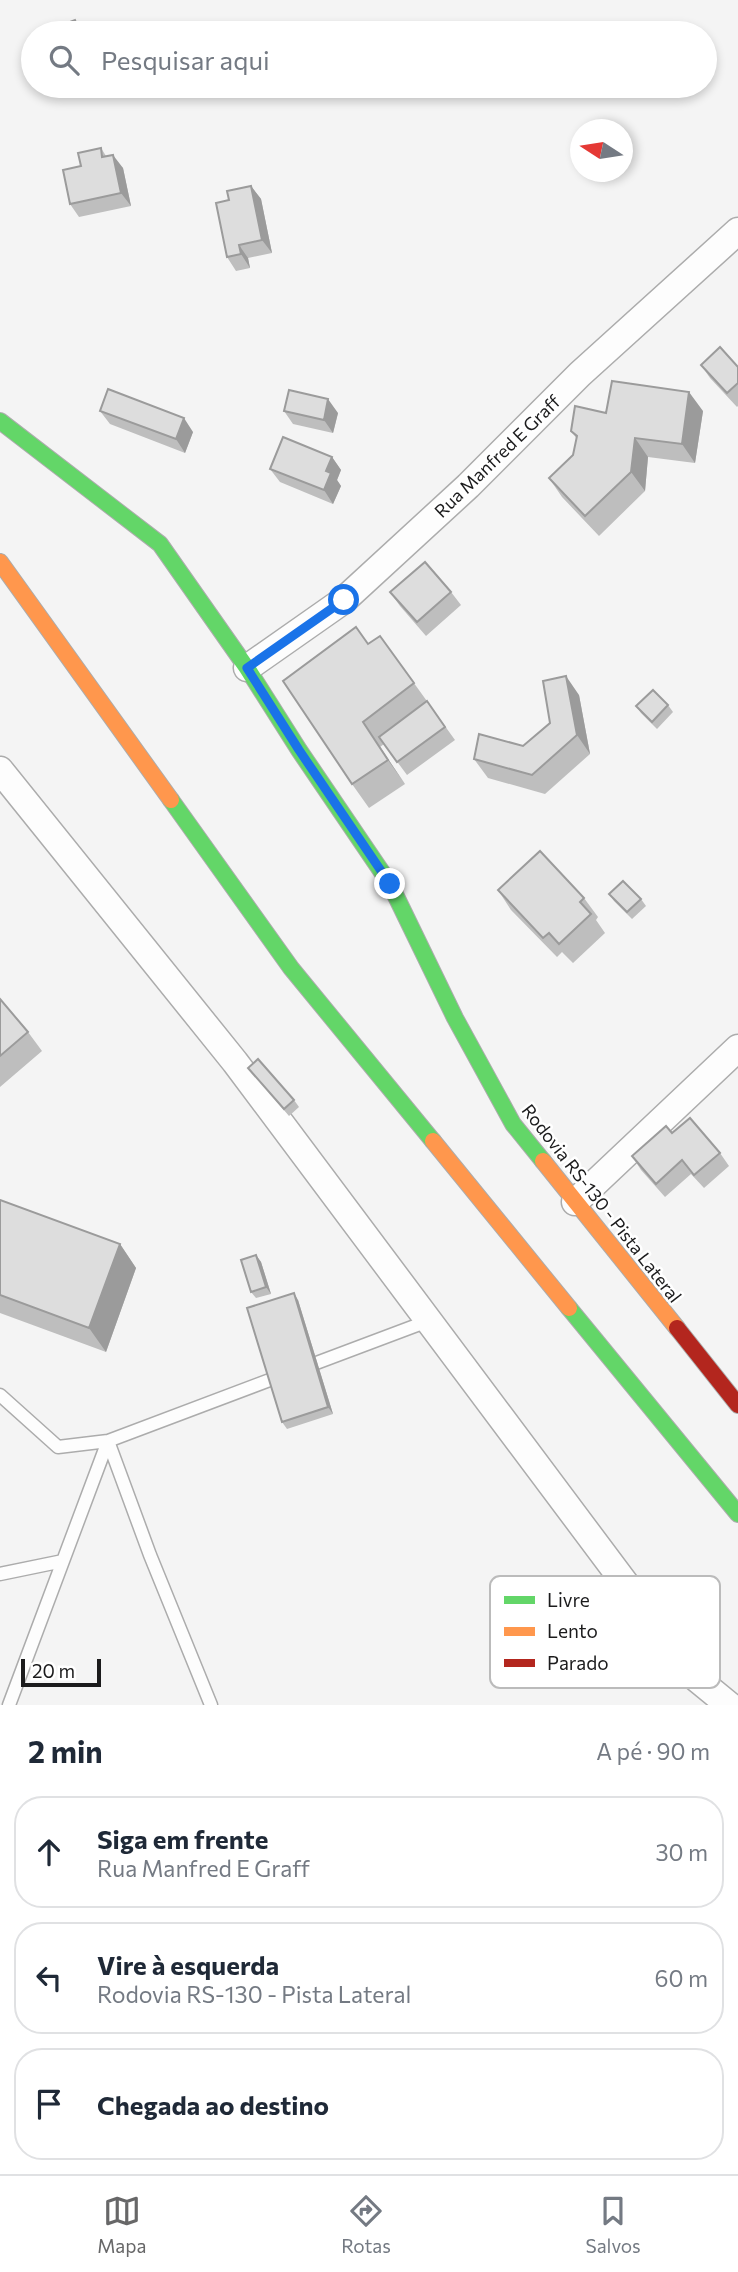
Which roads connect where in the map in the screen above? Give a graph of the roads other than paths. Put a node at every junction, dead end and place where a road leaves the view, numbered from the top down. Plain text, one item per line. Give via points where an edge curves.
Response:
1 (738, 231) edge
2 (0, 421) edge
3 (0, 562) edge
4 (247, 668) junction
5 (0, 770) edge
6 (738, 1048) edge
7 (575, 1202) junction
8 (428, 1321) junction
9 (0, 1395) edge
10 (738, 1405) edge
11 (108, 1441) junction
12 (738, 1514) edge
13 (63, 1561) junction
14 (0, 1574) edge
15 (619, 1576) edge
16 (708, 1688) edge
17 (9, 1705) edge
18 (211, 1705) edge
19 (729, 1705) edge

1 - 4 street, Rua Manfred E Graff via 580,374 344,600
2 - 4 street, Rodovia RS-130 - Pista Lateral via 160,544
3 - 12 street via 290,968
4 - 7 street, Rodovia RS-130 - Pista Lateral via 390,884 513,1124
5 - 8 street via 235,1062
6 - 7 street
7 - 10 street, Rodovia RS-130 - Pista Lateral
8 - 11 lane
8 - 15 street
9 - 11 lane via 58,1447
11 - 13 lane
11 - 18 lane
13 - 14 lane
13 - 17 lane
16 - 19 street

